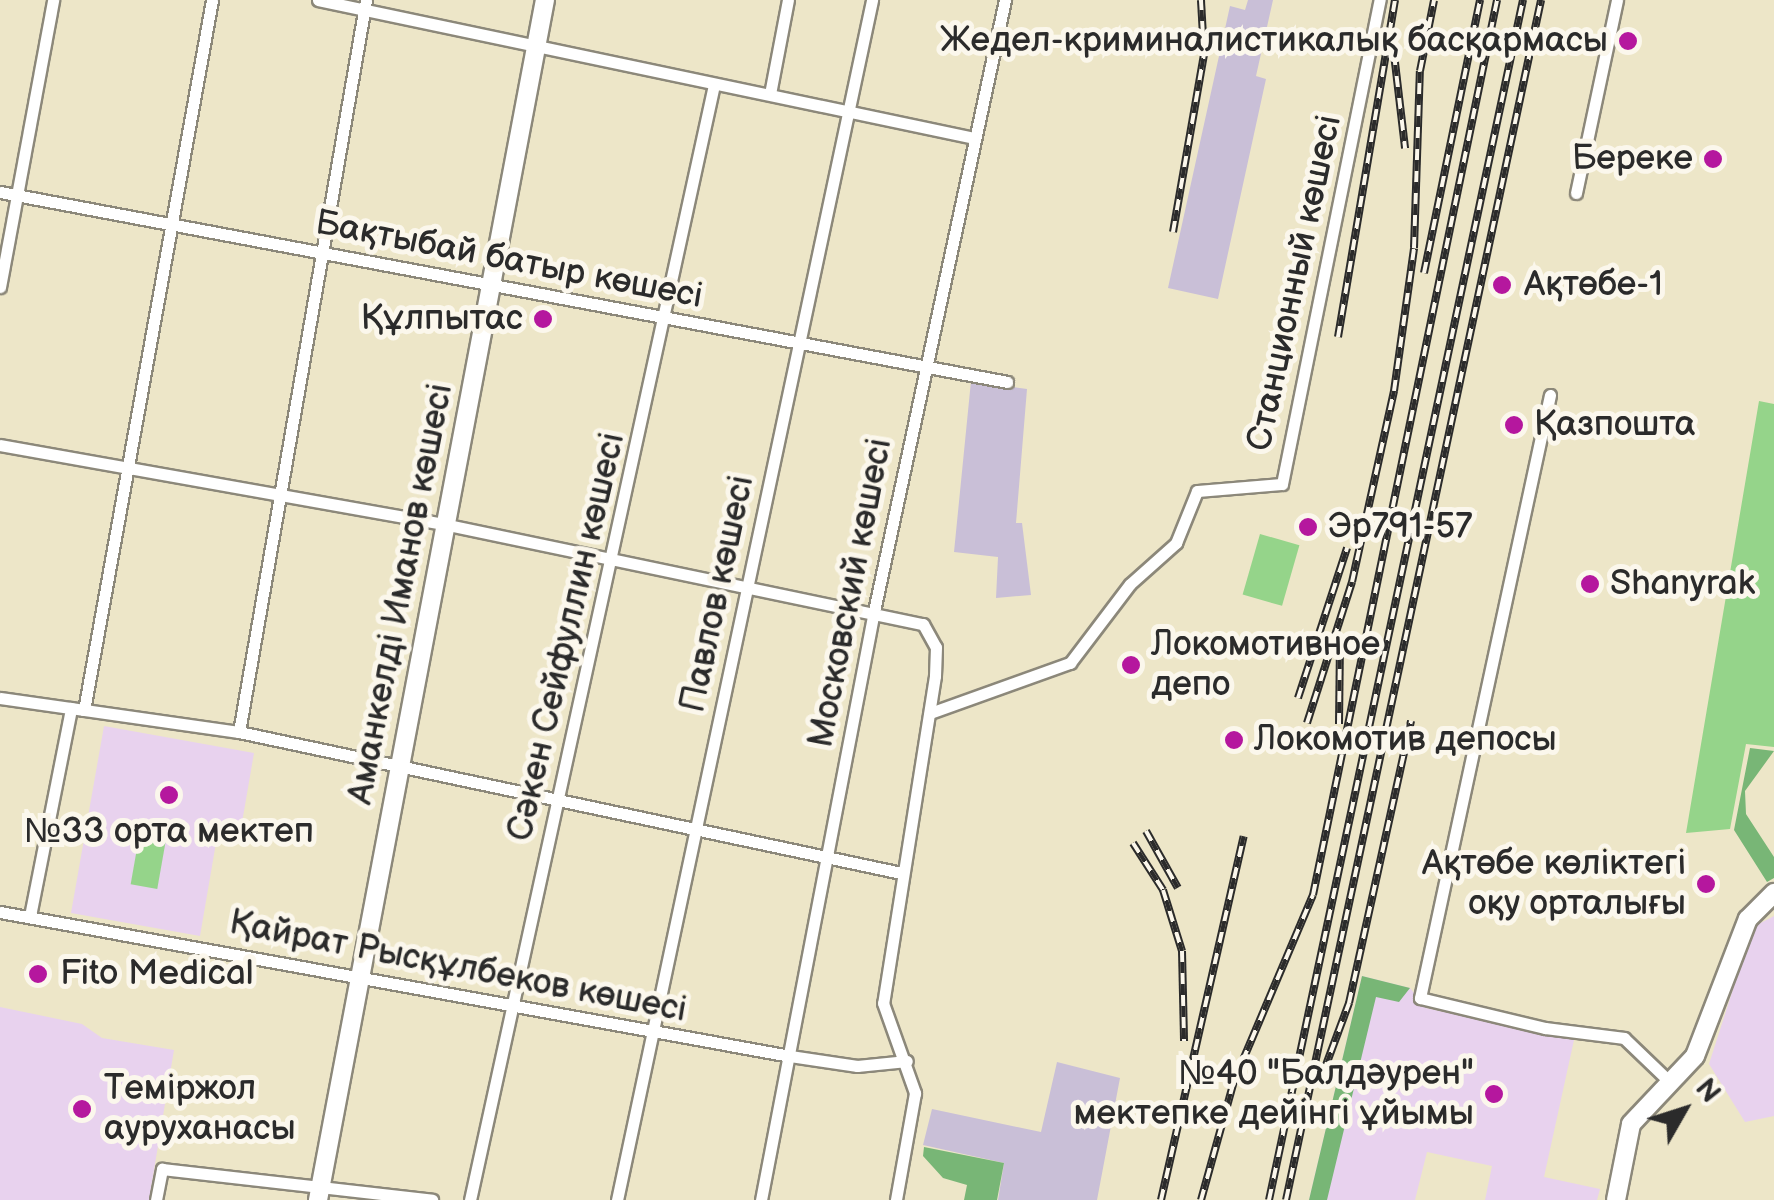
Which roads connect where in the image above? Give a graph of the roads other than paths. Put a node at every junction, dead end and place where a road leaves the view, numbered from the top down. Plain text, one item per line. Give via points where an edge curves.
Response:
1 (53, 0) edge
2 (212, 0) edge
3 (318, 0) edge
4 (545, 0) edge
5 (788, 0) edge
6 (872, 0) edge
7 (1005, 0) edge
8 (1380, 0) edge
9 (1617, 0) edge
10 (365, 5) edge
11 (536, 44) junction
12 (714, 84) junction
13 (770, 94) junction
14 (847, 110) junction
15 (974, 138) junction
16 (0, 192) edge
17 (1576, 193) dead end
18 (14, 195) junction
19 (171, 224) junction
20 (321, 251) junction
21 (494, 283) junction
22 (0, 287) edge
23 (666, 318) junction
24 (799, 346) junction
25 (924, 370) junction
26 (1007, 382) dead end
27 (1550, 395) dead end
28 (0, 445) edge
29 (127, 471) junction
30 (280, 497) junction
31 (448, 524) junction
32 (615, 558) junction
33 (748, 586) junction
34 (874, 611) junction
35 (0, 698) edge
36 (77, 709) junction
37 (930, 712) junction
38 (239, 732) junction
39 (402, 764) junction
40 (560, 797) junction
41 (695, 828) junction
42 (826, 857) junction
43 (901, 873) junction
44 (1774, 893) edge
45 (0, 912) edge
46 (30, 916) junction
47 (360, 974) junction
48 (508, 1006) junction
49 (649, 1032) junction
50 (790, 1056) junction
51 (907, 1062) junction
52 (1671, 1082) junction
53 (319, 1192) edge
54 (156, 1200) edge
55 (432, 1200) edge
56 (470, 1200) edge
57 (617, 1200) edge
58 (762, 1200) edge
59 (896, 1200) edge
60 (1616, 1200) edge

1 - 18 street
2 - 19 street
3 - 10 street
4 - 11 main road, Аманкелді Иманов көшесі
5 - 13 street
6 - 14 street, Павлов көшесі
7 - 15 street, Московский көшесі
8 - 37 street, Станционный көшесі via 1280,487 1212,485 1197,491 1176,543 1119,597 1070,664
9 - 17 street
10 - 11 street
10 - 20 street
11 - 12 street
11 - 21 main road, Аманкелді Иманов көшесі
12 - 13 street
12 - 23 street, Сәкен Сейфуллин көшесі
13 - 14 street
14 - 15 street
14 - 24 street, Павлов көшесі
15 - 25 street, Московский көшесі
16 - 18 street, Бақтыбай батыр көшесі
18 - 19 street, Бақтыбай батыр көшесі
18 - 22 street
19 - 20 street, Бақтыбай батыр көшесі
19 - 29 street
20 - 21 street, Бақтыбай батыр көшесі
20 - 30 street
21 - 23 street, Бақтыбай батыр көшесі
21 - 31 main road, Аманкелді Иманов көшесі
23 - 24 street, Бақтыбай батыр көшесі
23 - 32 street, Сәкен Сейфуллин көшесі
24 - 25 street, Бақтыбай батыр көшесі
24 - 33 street, Павлов көшесі
25 - 26 street, Бақтыбай батыр көшесі
25 - 34 street, Московский көшесі
27 - 52 street via 1420,998 1545,1028 1624,1038
28 - 29 street
29 - 30 street
29 - 36 street
30 - 31 street
30 - 38 street
31 - 32 street
31 - 39 main road, Аманкелді Иманов көшесі
32 - 33 street
32 - 40 street, Сәкен Сейфуллин көшесі
33 - 34 street
33 - 41 street, Павлов көшесі
34 - 37 street via 923,624 932,634
34 - 42 street, Московский көшесі
35 - 36 street
36 - 38 street
36 - 46 street
37 - 43 street
38 - 39 street
39 - 40 street
39 - 47 main road, Аманкелді Иманов көшесі
40 - 41 street
40 - 48 street, Сәкен Сейфуллин көшесі
41 - 42 street
41 - 49 street, Павлов көшесі
42 - 43 street
42 - 50 street, Московский көшесі
43 - 51 street via 883,1003
44 - 52 main road via 1748,919 1700,1047
45 - 46 street, Қайрат Рысқұлбеков көшесі
46 - 47 street, Қайрат Рысқұлбеков көшесі
47 - 48 street, Қайрат Рысқұлбеков көшесі
47 - 53 main road, Аманкелді Иманов көшесі
48 - 49 street, Қайрат Рысқұлбеков көшесі
48 - 56 street, Сәкен Сейфуллин көшесі
49 - 50 street, Қайрат Рысқұлбеков көшесі
49 - 57 street, Павлов көшесі
50 - 51 street, Қайрат Рысқұлбеков көшесі via 857,1066
50 - 58 street, Московский көшесі
51 - 59 street via 915,1093
52 - 60 main road via 1631,1124
53 - 54 street via 162,1169
53 - 55 street

